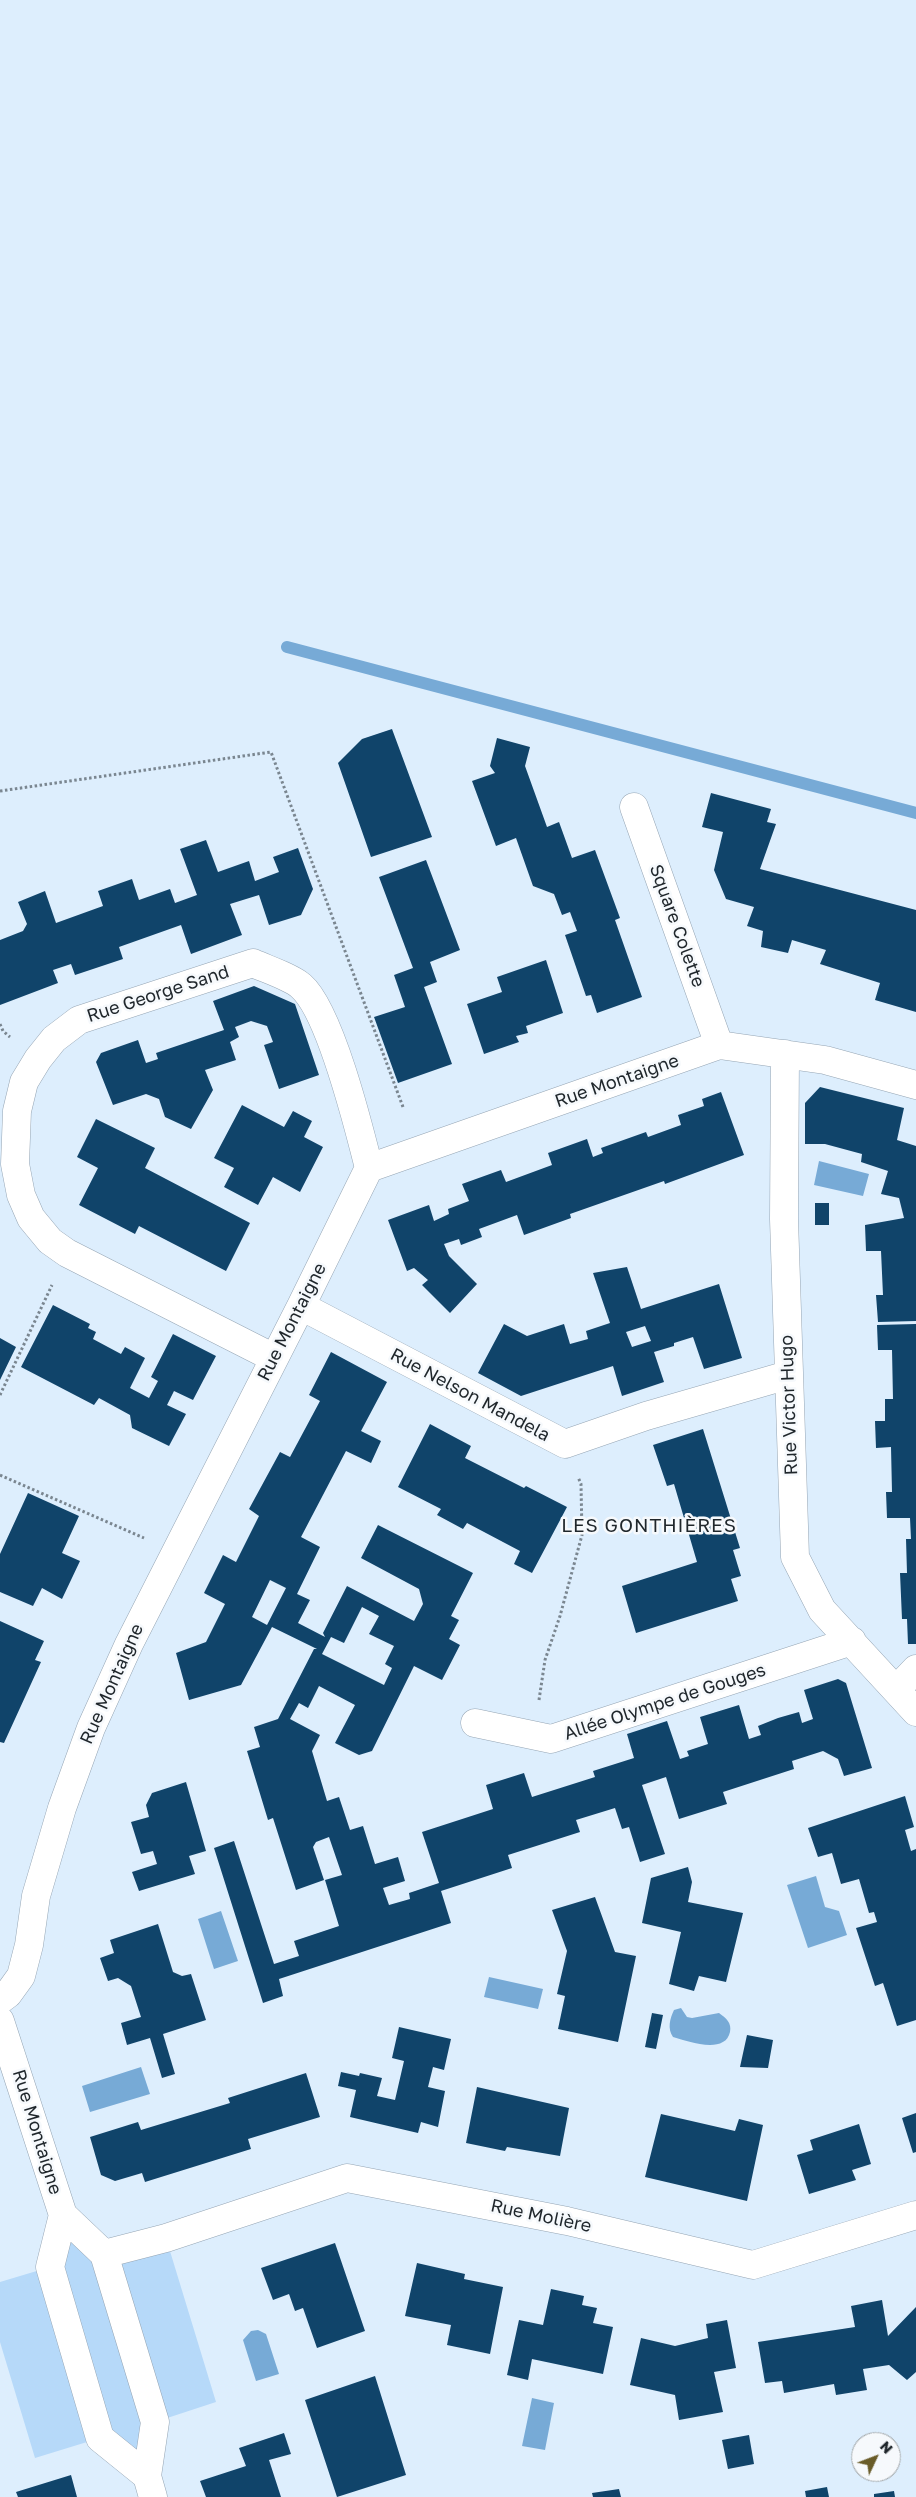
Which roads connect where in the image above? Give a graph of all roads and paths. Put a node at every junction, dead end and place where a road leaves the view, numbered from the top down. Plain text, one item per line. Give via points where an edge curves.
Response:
1 (0, 791) edge
2 (634, 807) dead end
3 (720, 1045) junction
4 (785, 1054) junction
5 (916, 1085) edge
6 (403, 1107) dead end
7 (369, 1168) junction
8 (67, 1253) junction
9 (301, 1306) junction
10 (274, 1358) junction
11 (788, 1375) junction
12 (0, 1395) edge
13 (565, 1444) junction
14 (0, 1475) edge
15 (176, 1552) junction
16 (852, 1641) junction
17 (916, 1669) edge
18 (896, 1690) junction
19 (916, 1712) edge
20 (475, 1723) dead end
21 (551, 1739) junction
22 (0, 2000) edge
23 (0, 2021) edge
24 (63, 2215) junction
25 (916, 2215) edge
26 (104, 2254) junction
27 (150, 2487) edge

1 - 6 path via 271,752
2 - 3 street, Square Colette
3 - 4 street, Rue Montaigne
3 - 7 street, Rue Montaigne
4 - 5 street, Rue Montaigne via 825,1060
4 - 11 street, Rue Victor Hugo via 784,1218
7 - 8 street, Rue George Sand via 354,1108 319,1009 301,986 253,963 79,1020 54,1038 38,1059 24,1082 17,1111 15,1164 20,1195 31,1218 50,1241
7 - 9 street, Rue Montaigne
8 - 10 street, Rue George Sand
8 - 12 path
9 - 10 street, Rue Montaigne
9 - 13 street, Rue Nelson Mandela
10 - 15 street, Rue Montaigne
11 - 13 street, Rue Nelson Mandela via 646,1416
11 - 16 street, Rue Victor Hugo via 795,1557 822,1610
13 - 21 path via 581,1484 582,1535 545,1660 539,1700
14 - 15 path
15 - 22 street, Rue Montaigne via 91,1728 62,1808 36,1896 30,1945 21,1976
16 - 18 street, Rue Victor Hugo
16 - 21 street, Allée Olympe de Gouges
17 - 18 street
18 - 19 street, Rue Victor Hugo
20 - 21 street, Allée Olympe de Gouges
23 - 24 street, Rue Montaigne
24 - 26 street
24 - 27 street via 50,2267 100,2438
25 - 26 street, Rue Molière via 753,2265 567,2221 347,2178 166,2238
26 - 27 street via 155,2422

